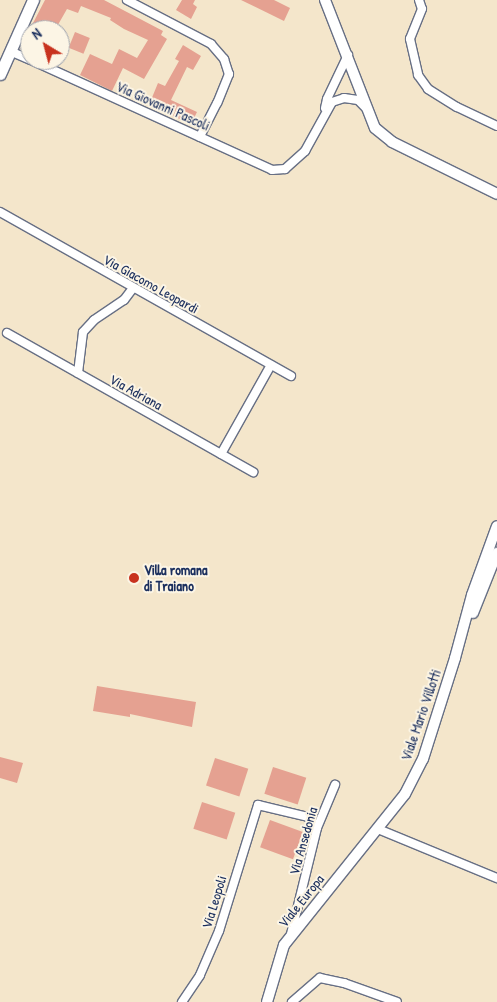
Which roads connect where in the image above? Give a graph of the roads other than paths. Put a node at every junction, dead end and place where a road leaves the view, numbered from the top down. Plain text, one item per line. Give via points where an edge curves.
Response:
1 (33, 0) edge
2 (127, 0) edge
3 (325, 0) edge
4 (419, 0) edge
5 (10, 51) junction
6 (20, 56) edge
7 (348, 56) junction
8 (52, 70) edge
9 (0, 74) edge
10 (367, 108) junction
11 (324, 117) junction
12 (497, 126) edge
13 (200, 137) junction
14 (497, 194) edge
15 (0, 212) edge
16 (132, 288) junction
17 (7, 333) dead end
18 (271, 365) junction
19 (78, 373) junction
20 (291, 376) dead end
21 (222, 454) junction
22 (253, 472) dead end
23 (497, 526) edge
24 (497, 553) edge
25 (455, 658) junction
26 (335, 785) dead end
27 (317, 828) junction
28 (378, 829) junction
29 (497, 878) edge
30 (291, 934) junction
31 (182, 1002) edge
32 (267, 1002) edge
33 (292, 1002) edge
34 (397, 1002) edge

1 - 5 main road
2 - 13 street via 211,44 224,59 229,74
3 - 7 street
4 - 12 street via 422,9 410,39 418,75 428,88 449,102
5 - 6 street, Via Giovanni Pascoli
5 - 9 main road
7 - 10 street
7 - 11 street via 327,99
8 - 13 street, Via Giovanni Pascoli
10 - 11 street via 358,100 344,98 332,102
10 - 14 street via 375,128 392,142
11 - 13 street, Via Giovanni Pascoli via 304,151 285,169 272,170
15 - 16 street, Via Giacomo Leopardi
16 - 18 street, Via Giacomo Leopardi
16 - 19 street via 124,300 94,320 83,332
17 - 19 street, Via Adriana
18 - 20 street, Via Giacomo Leopardi
18 - 21 street
19 - 21 street, Via Adriana
21 - 22 street, Via Adriana
23 - 25 street, Viale Mario Villotti via 472,594
24 - 25 street, Viale Mario Villotti
25 - 28 street, Viale Mario Villotti via 423,759 405,794
26 - 27 street, Via Ansedonia
27 - 30 street, Via Ansedonia
27 - 31 street, Via Leopoli via 308,817 258,804 219,931 200,975
28 - 29 street
28 - 30 street, Viale Europa
30 - 32 street, Viale Europa via 284,945
33 - 34 street via 320,978

